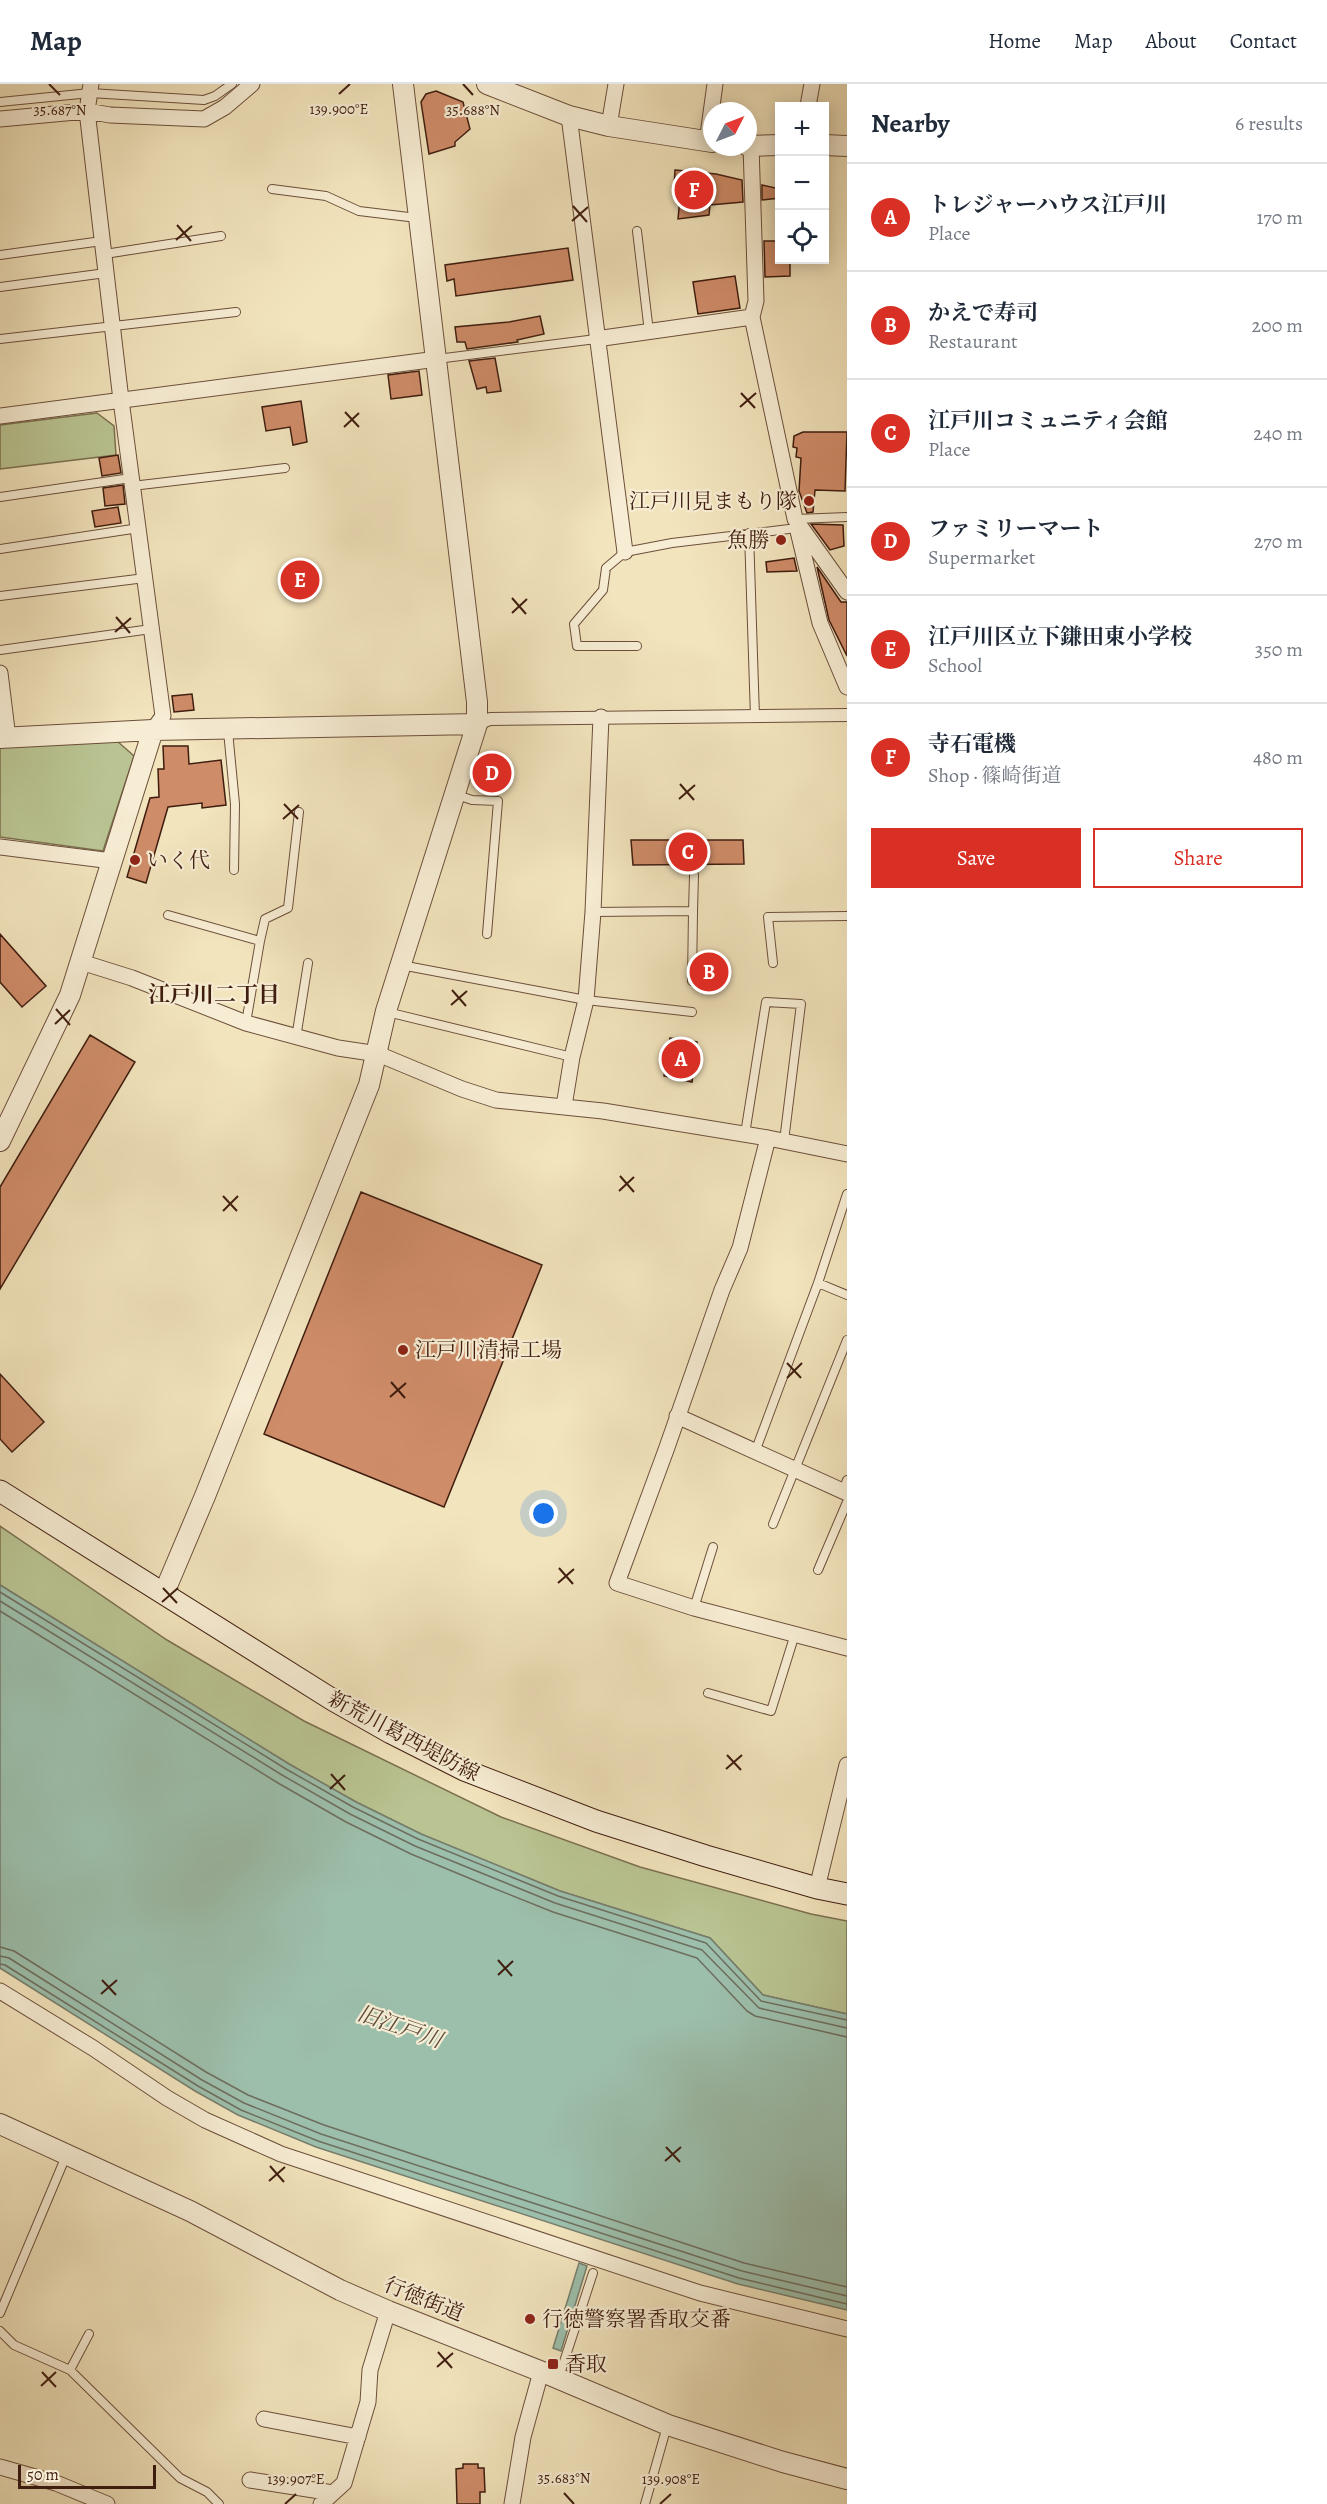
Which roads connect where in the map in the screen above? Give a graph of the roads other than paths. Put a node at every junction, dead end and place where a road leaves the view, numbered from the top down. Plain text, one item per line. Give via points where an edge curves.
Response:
1 (232, 84) edge
2 (252, 84) edge
3 (403, 84) edge
4 (487, 84) edge
5 (616, 84) edge
6 (715, 84) edge
7 (812, 84) edge
8 (91, 88) edge
9 (0, 102) edge
10 (713, 102) edge
11 (809, 102) edge
12 (87, 111) junction
13 (569, 116) junction
14 (0, 119) edge
15 (609, 126) junction
16 (703, 141) edge
17 (775, 145) edge
18 (829, 145) edge
19 (757, 146) edge
20 (847, 146) edge
21 (750, 156) edge
22 (272, 189) dead end
23 (419, 219) junction
24 (637, 231) dead end
25 (221, 236) dead end
26 (104, 248) junction
27 (0, 255) edge
28 (106, 273) junction
29 (0, 287) edge
30 (236, 312) dead end
31 (752, 317) junction
32 (112, 326) junction
33 (649, 332) junction
34 (0, 339) edge
35 (596, 339) junction
36 (437, 359) junction
37 (121, 400) junction
38 (0, 416) edge
39 (285, 468) dead end
40 (132, 482) junction
41 (0, 497) edge
42 (847, 517) edge
43 (796, 524) junction
44 (139, 528) junction
45 (749, 533) junction
46 (0, 549) edge
47 (625, 552) junction
48 (145, 578) junction
49 (846, 587) edge
50 (0, 596) edge
51 (151, 629) junction
52 (637, 646) dead end
53 (0, 650) edge
54 (0, 672) edge
55 (847, 687) edge
56 (847, 715) edge
57 (602, 717) junction
58 (755, 717) junction
59 (477, 724) junction
60 (228, 729) junction
61 (153, 730) junction
62 (4, 738) edge
63 (455, 795) junction
64 (299, 812) dead end
65 (0, 847) edge
66 (112, 861) junction
67 (234, 870) dead end
68 (694, 875) dead end
69 (693, 911) junction
70 (593, 912) junction
71 (168, 915) dead end
72 (847, 916) edge
73 (487, 934) dead end
74 (260, 941) junction
75 (81, 962) junction
76 (308, 963) dead end
77 (773, 963) dead end
78 (400, 965) junction
79 (692, 981) dead end
80 (586, 1000) junction
81 (386, 1011) junction
82 (692, 1012) dead end
83 (246, 1023) junction
84 (296, 1038) junction
85 (378, 1054) junction
86 (572, 1057) junction
87 (564, 1106) junction
88 (745, 1134) junction
89 (768, 1138) junction
90 (0, 1141) edge
91 (784, 1141) junction
92 (847, 1154) edge
93 (847, 1194) edge
94 (818, 1283) junction
95 (847, 1295) edge
96 (847, 1340) edge
97 (677, 1416) junction
98 (755, 1452) junction
99 (796, 1471) junction
100 (0, 1491) edge
101 (846, 1492) edge
102 (773, 1524) dead end
103 (713, 1547) dead end
104 (818, 1570) dead end
105 (164, 1593) junction
106 (694, 1608) junction
107 (795, 1634) junction
108 (847, 1647) edge
109 (708, 1692) dead end
110 (847, 1765) edge
111 (818, 1888) junction
112 (847, 1894) edge
113 (0, 1991) edge
114 (0, 2124) edge
115 (66, 2154) junction
116 (592, 2272) dead end
117 (388, 2311) junction
118 (0, 2313) edge
119 (847, 2329) edge
120 (0, 2331) edge
121 (89, 2334) dead end
122 (70, 2370) junction
123 (549, 2375) junction
124 (264, 2419) dead end
125 (668, 2425) junction
126 (358, 2437) junction
127 (0, 2467) edge
128 (847, 2479) edge
129 (250, 2480) dead end
130 (333, 2493) junction
131 (107, 2504) edge
132 (219, 2504) edge
133 (321, 2504) edge
134 (512, 2504) edge
135 (645, 2504) edge

1 - 8 lane via 204,100
2 - 12 street via 204,119
3 - 23 street
4 - 13 street
5 - 15 street
6 - 10 street
7 - 11 street
8 - 9 lane
8 - 12 street
12 - 14 street
12 - 26 street
13 - 15 street
13 - 35 street
15 - 16 street
17 - 19 street
18 - 20 street
21 - 31 street via 756,301
22 - 23 lane via 326,196 359,211
23 - 36 street
24 - 33 lane
25 - 26 lane
26 - 27 lane
26 - 28 street
28 - 29 lane
28 - 32 street
30 - 32 lane
31 - 33 street
31 - 43 street
32 - 34 lane
32 - 37 street
33 - 35 street
35 - 36 lane
35 - 47 street
36 - 37 street
36 - 59 street
37 - 38 street
37 - 40 street
39 - 40 lane
40 - 41 lane
40 - 44 street
42 - 43 lane
43 - 45 lane
43 - 49 street
43 - 55 street via 820,623
44 - 46 lane
44 - 48 street
45 - 47 lane
45 - 58 lane
47 - 52 lane via 606,568 603,590 574,624 577,646
48 - 50 lane
48 - 51 street
51 - 53 lane
51 - 61 street via 163,716
54 - 62 street
56 - 58 street
57 - 58 street
57 - 59 street via 490,719
57 - 70 street
59 - 60 street
59 - 63 street
60 - 61 street
60 - 67 lane via 235,804
61 - 62 street
61 - 66 street
63 - 73 lane via 498,801
63 - 78 street
64 - 74 lane via 288,908 265,919
65 - 66 street
66 - 75 street
68 - 69 lane
69 - 70 lane
69 - 79 lane
70 - 80 street
71 - 74 lane
72 - 77 lane via 768,917
74 - 83 lane
75 - 83 street
75 - 90 street via 70,995
76 - 84 lane
78 - 80 lane
78 - 81 street
80 - 82 lane
80 - 86 street
81 - 85 street
81 - 86 lane
83 - 84 street
84 - 85 street
85 - 87 street via 496,1100
85 - 105 street via 328,1192
86 - 87 street
87 - 88 street
88 - 89 street
88 - 91 lane via 766,1002 801,1004
89 - 91 street
89 - 97 street via 740,1248
91 - 92 street
93 - 94 lane
94 - 95 lane
94 - 98 lane
96 - 99 lane
97 - 98 street
97 - 106 street via 616,1583
98 - 99 street
99 - 101 street
99 - 102 lane
100 - 105 main road, 新荒川葛西堤防線
101 - 104 lane
103 - 106 lane
105 - 111 main road, 新荒川葛西堤防線 via 333,1700 464,1770 596,1821
106 - 107 street
107 - 108 street
107 - 109 lane via 771,1711
110 - 111 street
111 - 112 main road, 新荒川葛西堤防線
113 - 119 street via 167,2098 281,2154 700,2293
114 - 115 street, 行徳街道
115 - 117 street, 行徳街道 via 190,2211
115 - 118 lane
116 - 123 lane
117 - 123 street, 行徳街道
117 - 126 street via 370,2370 368,2402
120 - 122 lane via 14,2345
121 - 122 lane
122 - 132 lane via 180,2478 207,2492
123 - 125 street, 行徳街道
123 - 134 street via 523,2437
124 - 126 street
125 - 128 street, 行徳街道
125 - 135 lane
126 - 130 street via 344,2483
127 - 131 street via 56,2483
129 - 130 street
130 - 133 street

